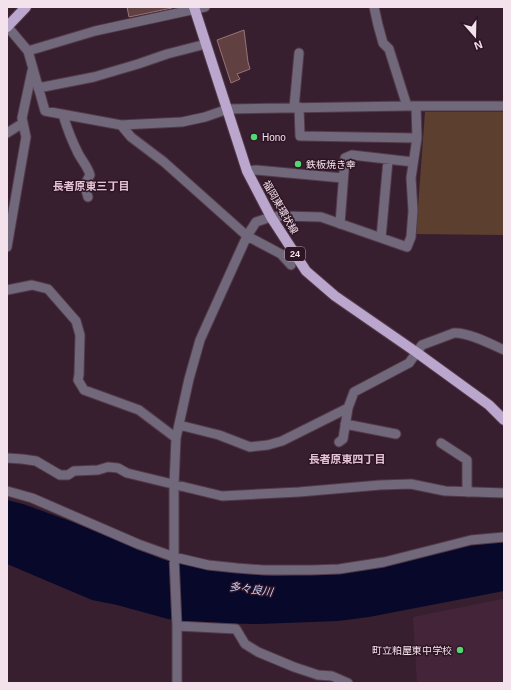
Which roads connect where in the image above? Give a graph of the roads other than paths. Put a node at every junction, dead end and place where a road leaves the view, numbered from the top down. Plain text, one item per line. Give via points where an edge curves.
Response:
1 (26, 7) edge
2 (374, 7) edge
3 (198, 8) edge
4 (7, 27) edge
5 (206, 44) junction
6 (28, 51) junction
7 (299, 52) dead end
8 (32, 68) junction
9 (38, 88) junction
10 (411, 106) junction
11 (504, 106) edge
12 (296, 108) junction
13 (228, 109) junction
14 (63, 115) junction
15 (23, 123) junction
16 (121, 125) junction
17 (7, 133) edge
18 (417, 138) junction
19 (388, 160) junction
20 (413, 162) junction
21 (248, 171) junction
22 (343, 178) junction
23 (88, 197) dead end
24 (271, 217) junction
25 (340, 224) junction
26 (247, 236) junction
27 (381, 238) junction
28 (7, 247) edge
29 (291, 265) dead end
30 (7, 290) edge
31 (504, 347) edge
32 (416, 352) junction
33 (348, 408) junction
34 (504, 420) edge
35 (179, 424) junction
36 (345, 424) junction
37 (396, 434) dead end
38 (176, 438) junction
39 (339, 442) dead end
40 (441, 443) dead end
41 (7, 458) edge
42 (174, 485) junction
43 (7, 491) edge
44 (468, 492) junction
45 (504, 493) edge
46 (504, 537) edge
47 (174, 557) junction
48 (177, 626) junction
49 (177, 683) edge
50 (348, 683) edge

1 - 4 main road
2 - 10 street via 383,43 389,49
3 - 5 main road, 福岡東環状線 / 24
3 - 6 street via 95,31
4 - 6 street
5 - 9 street via 94,77
5 - 13 main road, 福岡東環状線 / 24
6 - 8 street
7 - 12 street
8 - 9 street
8 - 15 street
9 - 14 street via 45,111
10 - 11 street
10 - 12 street
10 - 18 street
12 - 13 street
12 - 18 street via 300,136
13 - 16 street via 182,122
13 - 21 main road, 福岡東環状線 / 24
14 - 16 street
14 - 23 street via 78,152 89,170 90,175 85,184
15 - 17 street
15 - 28 street via 26,137
16 - 26 street via 131,137 164,162
18 - 20 street
19 - 20 street
19 - 22 street via 352,155 345,158
19 - 27 street
20 - 27 street via 413,211 407,247
21 - 22 street
21 - 24 main road, 福岡東環状線 / 24
22 - 25 street
24 - 25 street via 322,217
24 - 26 street via 256,222
24 - 32 main road, 福岡東環状線 / 24 via 306,271 335,296
25 - 27 street
26 - 29 street via 281,254
26 - 35 street via 200,340
30 - 38 street via 32,285 48,289 76,322 80,335 78,380 84,390 139,410
31 - 32 street via 466,334 454,333 422,345
32 - 33 street via 409,363 354,392
32 - 34 main road, 福岡東環状線 / 24 via 489,405
33 - 35 street via 282,441 250,447
33 - 36 street
35 - 38 street
36 - 37 street
36 - 39 street via 343,439
38 - 42 street
40 - 44 street via 467,460
41 - 42 street via 36,461 60,475 108,467
42 - 44 street via 222,496 410,484 446,491
42 - 47 street
43 - 47 street via 32,498
44 - 45 street
46 - 47 street via 470,540 384,562 339,569 264,570 208,565
47 - 48 street
48 - 49 street
48 - 50 street via 236,629 245,644 258,652 294,667 318,675 332,676

